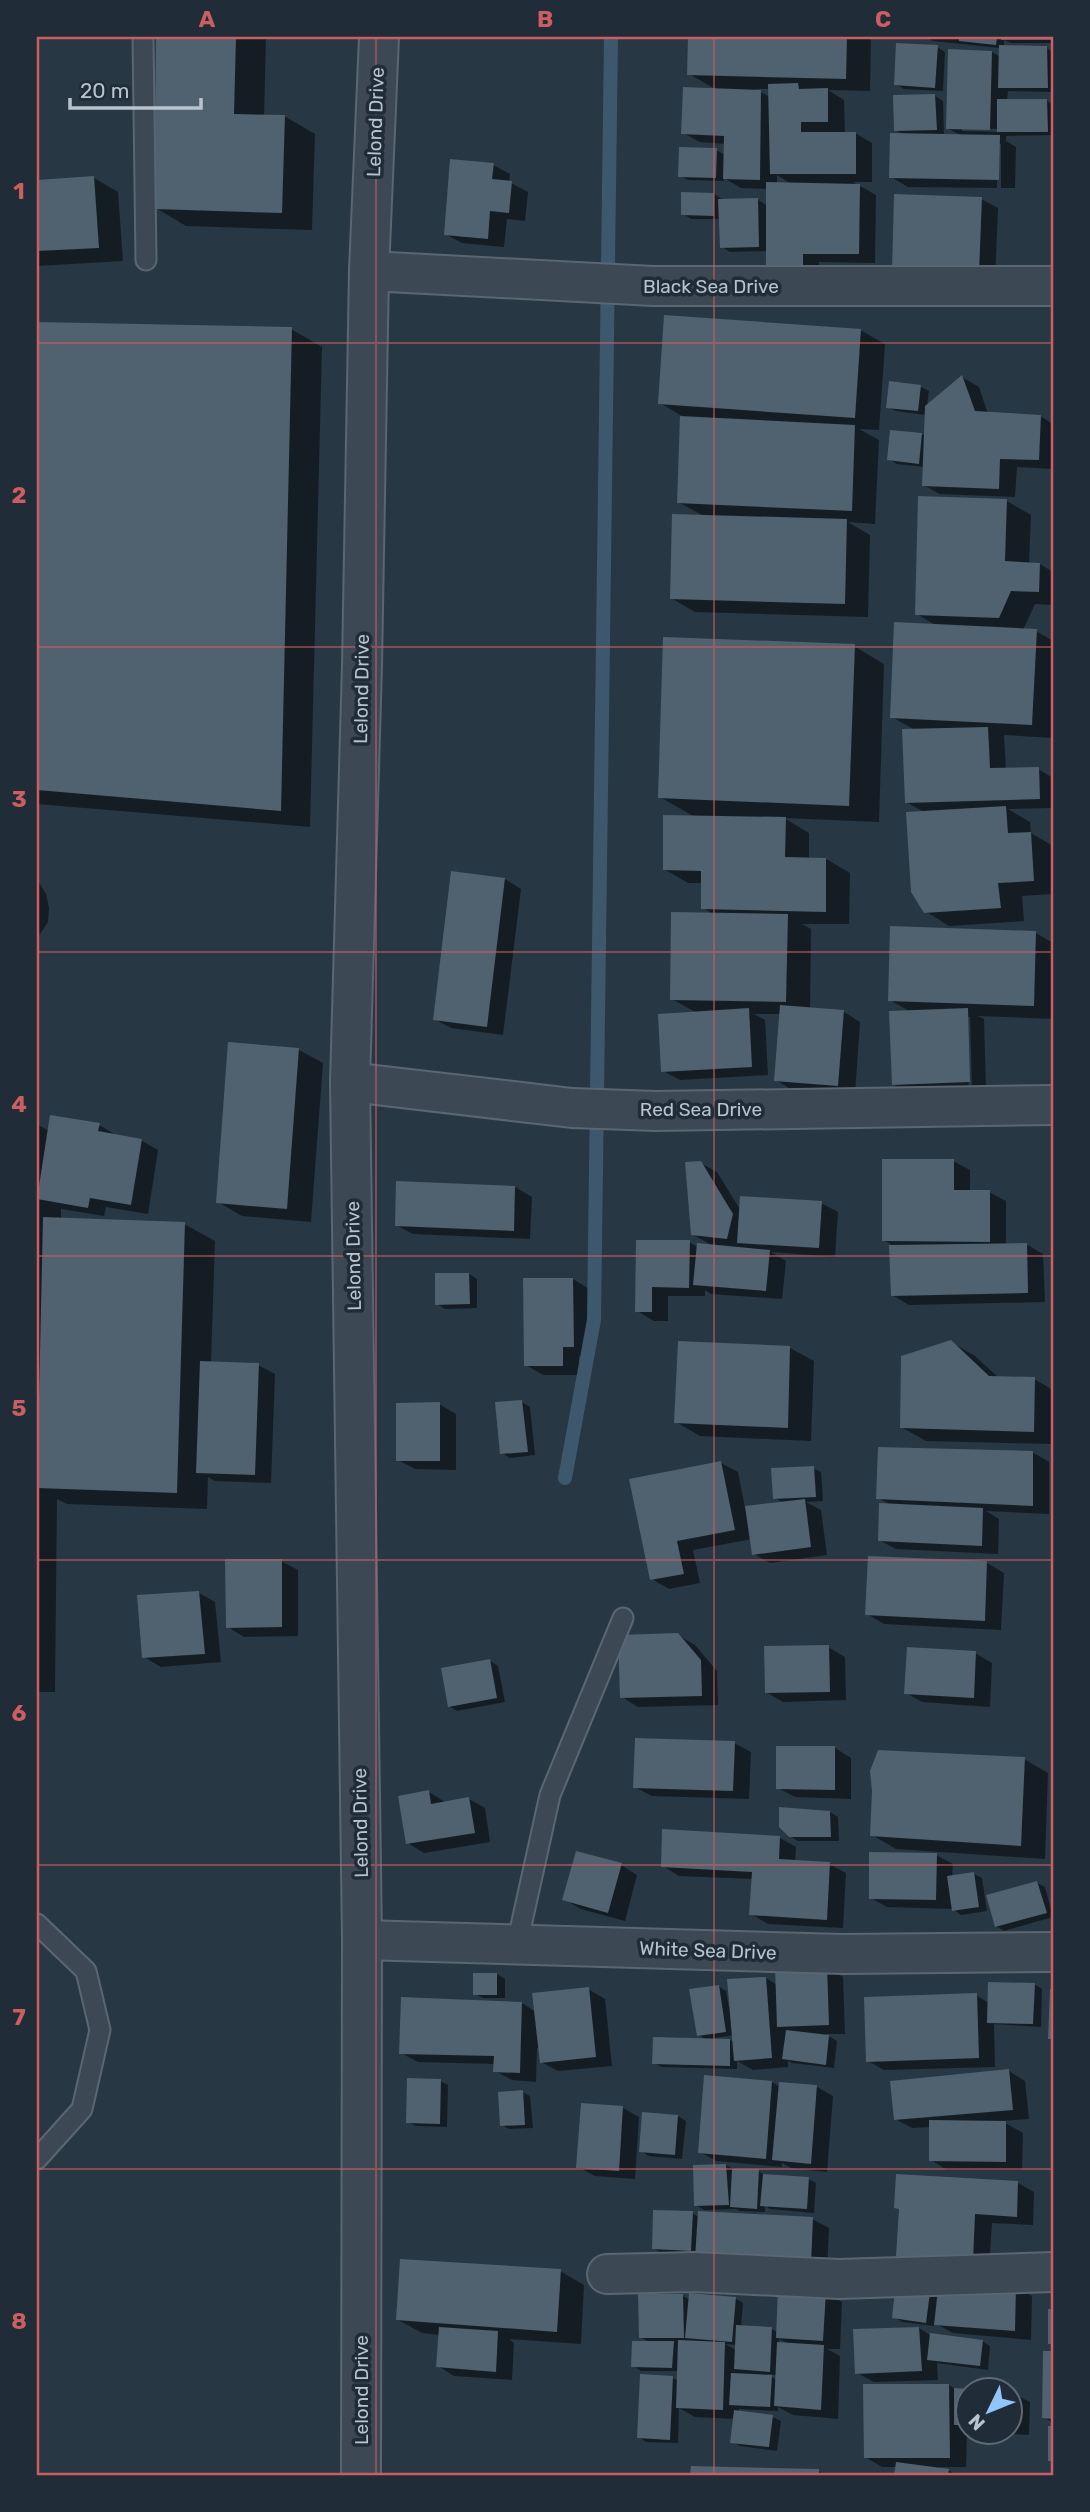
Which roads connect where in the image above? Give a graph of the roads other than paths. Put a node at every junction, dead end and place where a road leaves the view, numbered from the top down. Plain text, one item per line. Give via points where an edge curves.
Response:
1 (144, 37) edge
2 (379, 37) edge
3 (146, 260) dead end
4 (369, 271) junction
5 (1053, 286) edge
6 (350, 1082) junction
7 (1053, 1105) edge
8 (623, 1618) dead end
9 (37, 1924) edge
10 (362, 1940) junction
11 (517, 1944) junction
12 (1053, 1952) edge
13 (37, 2159) edge
14 (1053, 2272) edge
15 (607, 2274) dead end
16 (361, 2475) edge

1 - 3 lane
2 - 4 street, Lelond Drive
4 - 5 street, Black Sea Drive via 653,286
4 - 6 street, Lelond Drive
6 - 7 street, Red Sea Drive via 572,1108 656,1111
6 - 10 street, Lelond Drive
8 - 11 lane via 550,1795
9 - 13 lane via 86,1971 100,2029 82,2109
10 - 11 street, White Sea Drive
10 - 16 street, Lelond Drive
11 - 12 street, White Sea Drive via 843,1954
14 - 15 street via 839,2279 694,2272

